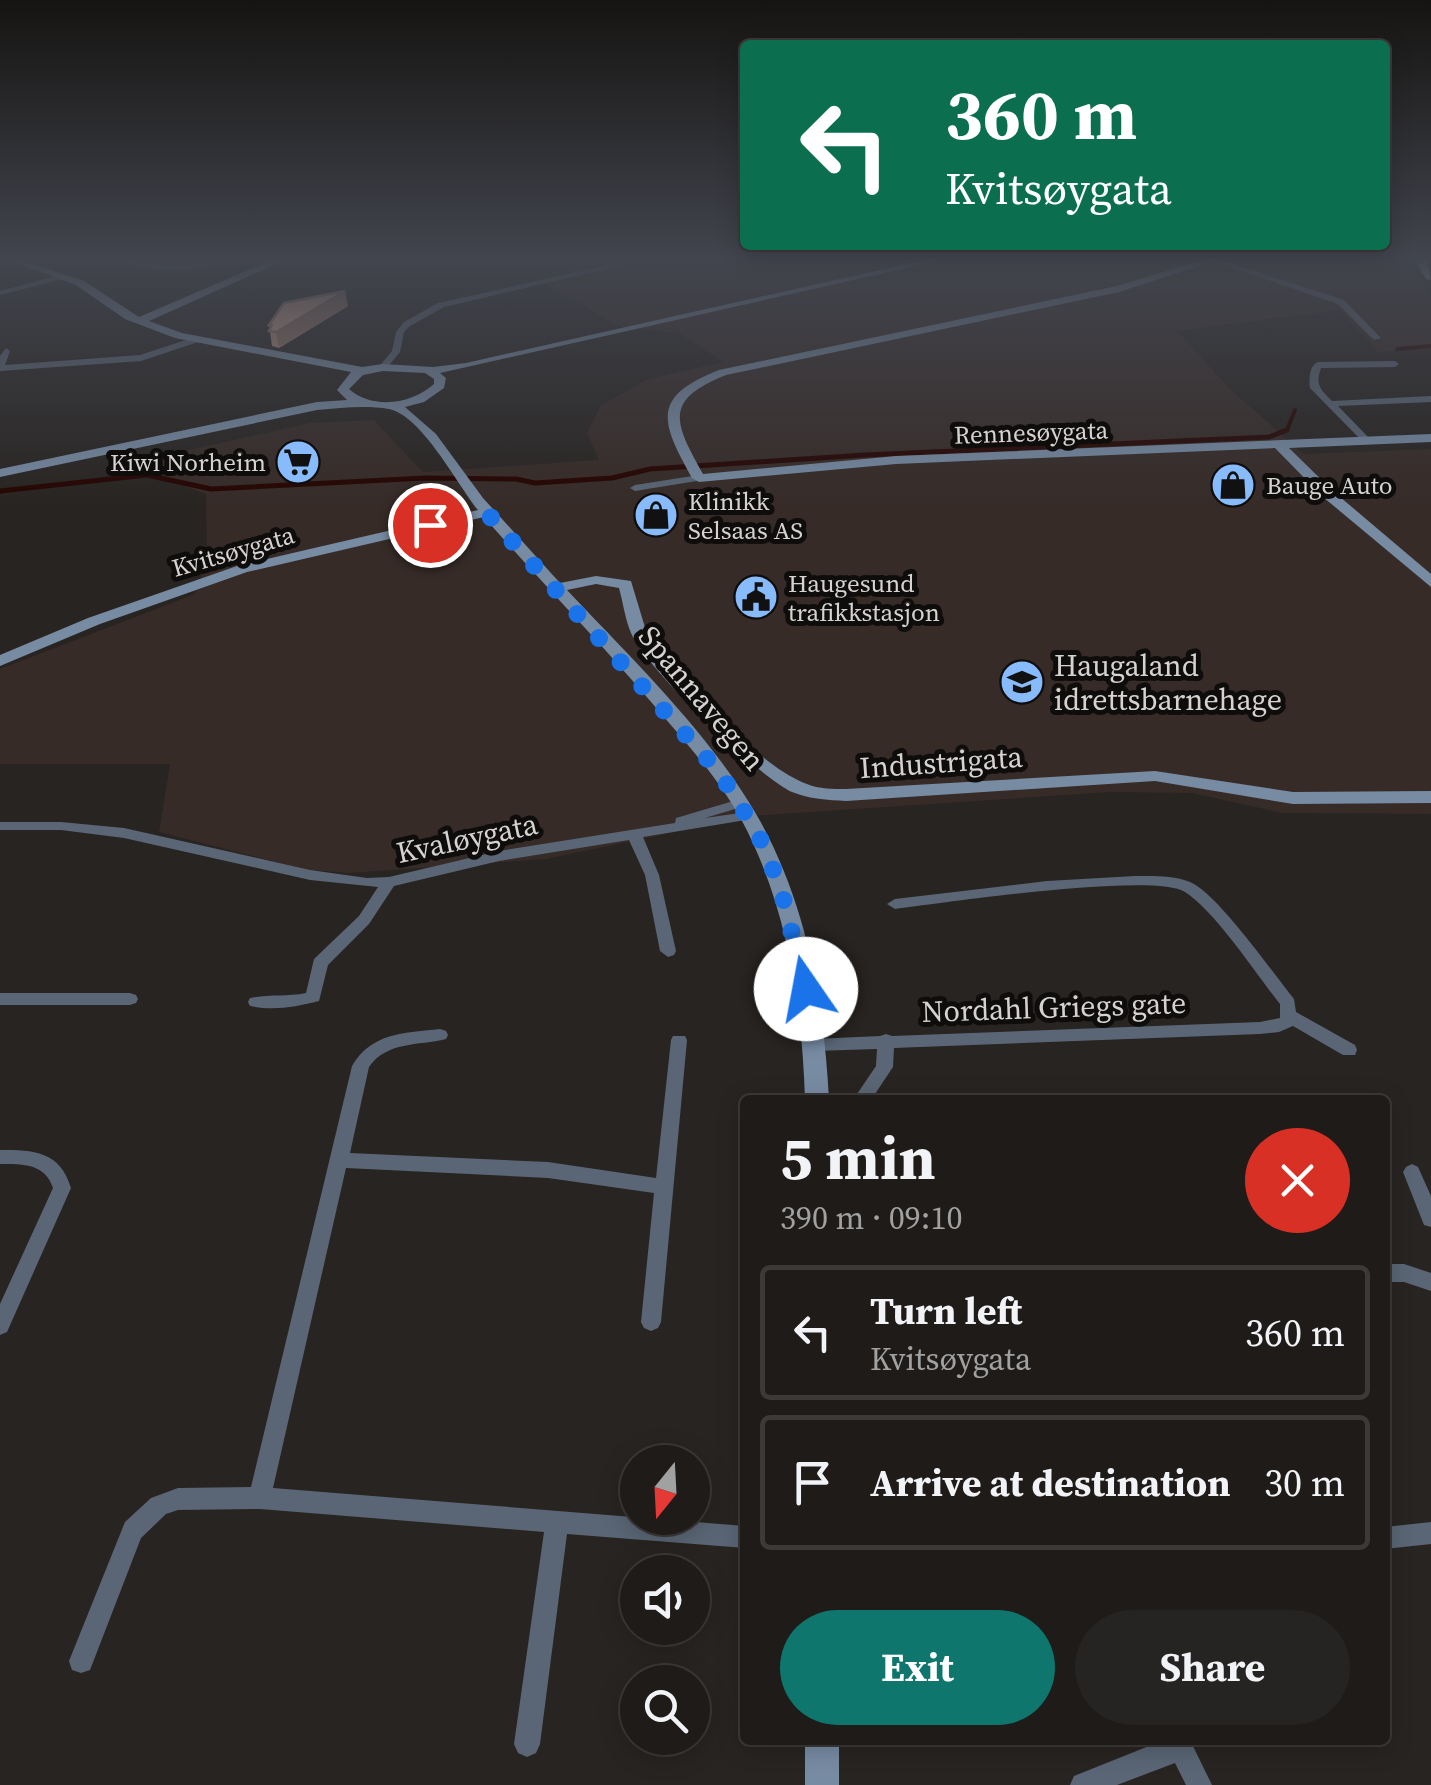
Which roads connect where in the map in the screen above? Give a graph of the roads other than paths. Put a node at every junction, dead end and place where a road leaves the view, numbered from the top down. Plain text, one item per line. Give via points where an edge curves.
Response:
1 (195, 340) edge
2 (196, 340) edge
3 (398, 340) edge
4 (580, 340) edge
5 (596, 340) edge
6 (872, 340) edge
7 (6, 351) dead end
8 (396, 352) junction
9 (313, 364) junction
10 (1396, 364) dead end
11 (408, 366) junction
12 (382, 368) junction
13 (428, 370) junction
14 (365, 372) junction
15 (440, 382) junction
16 (345, 384) junction
17 (426, 396) junction
18 (1431, 399) edge
19 (368, 403) junction
20 (390, 404) junction
21 (1332, 404) junction
22 (1431, 438) edge
23 (1367, 441) junction
24 (1278, 444) junction
25 (442, 453) junction
26 (0, 470) edge
27 (699, 478) junction
28 (635, 488) dead end
29 (486, 512) junction
30 (1431, 582) edge
31 (556, 588) junction
32 (0, 660) edge
33 (1431, 797) edge
34 (744, 810) junction
35 (0, 826) edge
36 (635, 836) junction
37 (389, 882) junction
38 (896, 904) dead end
39 (668, 950) dead end
40 (0, 998) edge
41 (130, 999) dead end
42 (256, 1002) dead end
43 (1290, 1016) junction
44 (440, 1034) dead end
45 (679, 1040) dead end
46 (886, 1040) junction
47 (814, 1044) junction
48 (1349, 1050) dead end
49 (817, 1095) edge
50 (865, 1095) edge
51 (0, 1157) edge
52 (341, 1160) junction
53 (1412, 1172) dead end
54 (664, 1186) junction
55 (1431, 1219) edge
56 (1390, 1273) edge
57 (1431, 1282) edge
58 (651, 1322) dead end
59 (0, 1326) edge
60 (260, 1498) junction
61 (557, 1522) junction
62 (1431, 1533) edge
63 (740, 1537) edge
64 (1390, 1537) edge
65 (80, 1661) dead end
66 (528, 1744) dead end
67 (822, 1745) edge
68 (1177, 1745) edge
69 (1179, 1745) edge
70 (822, 1785) edge
71 (1083, 1785) edge
72 (1198, 1785) edge

1 - 7 street via 142,358 0,368
2 - 9 main road
3 - 8 street
4 - 13 main road
5 - 15 main road
6 - 27 main road via 738,368 678,396 670,416
8 - 11 street
8 - 12 street
9 - 14 main road
9 - 16 main road
10 - 21 street via 1318,366 1313,386
11 - 12 main road
11 - 13 main road
12 - 14 main road
13 - 15 main road
14 - 16 main road
15 - 17 main road
16 - 19 main road via 348,396
16 - 26 main road via 304,403
17 - 20 main road
17 - 25 main road
18 - 21 street
19 - 20 main road
19 - 26 main road via 317,406
20 - 25 main road, Spannavegen via 412,414
21 - 23 street
22 - 23 main road, Rennesøygata
23 - 24 main road, Rennesøygata
24 - 27 main road, Rennesøygata via 896,460
24 - 30 main road
25 - 29 main road, Spannavegen
27 - 28 street, Rennesøygata
29 - 31 main road, Spannavegen
29 - 32 main road, Kvitsøygata via 242,569
31 - 33 main road, Industrigata via 596,580 626,584 638,634 653,655 768,767 818,793 1154,776 1293,798
31 - 34 main road, Spannavegen via 650,690
34 - 36 street, Kvaløygata
34 - 47 main road, Spannavegen via 796,938
35 - 37 street via 124,832 310,876
36 - 37 street, Kvaløygata via 499,856
36 - 39 street via 652,875
37 - 42 street, Kvaløygata via 364,920 320,963 312,996
38 - 43 street via 1176,881 1209,907 1288,1002
40 - 41 street
43 - 46 street, Nordahl Griegs gate via 1279,1026 1260,1028
43 - 48 street
44 - 52 street via 378,1045 365,1056
45 - 54 street
46 - 47 street, Nordahl Griegs gate
46 - 50 street via 884,1067
47 - 49 main road, Spannavegen
51 - 59 street via 52,1166 62,1188
52 - 54 street via 548,1170
52 - 60 street
53 - 55 street
54 - 58 street
56 - 57 street
60 - 61 street
60 - 65 street via 178,1499 144,1517
61 - 63 street
61 - 66 street
62 - 64 street
67 - 70 main road
68 - 71 street
69 - 72 street

